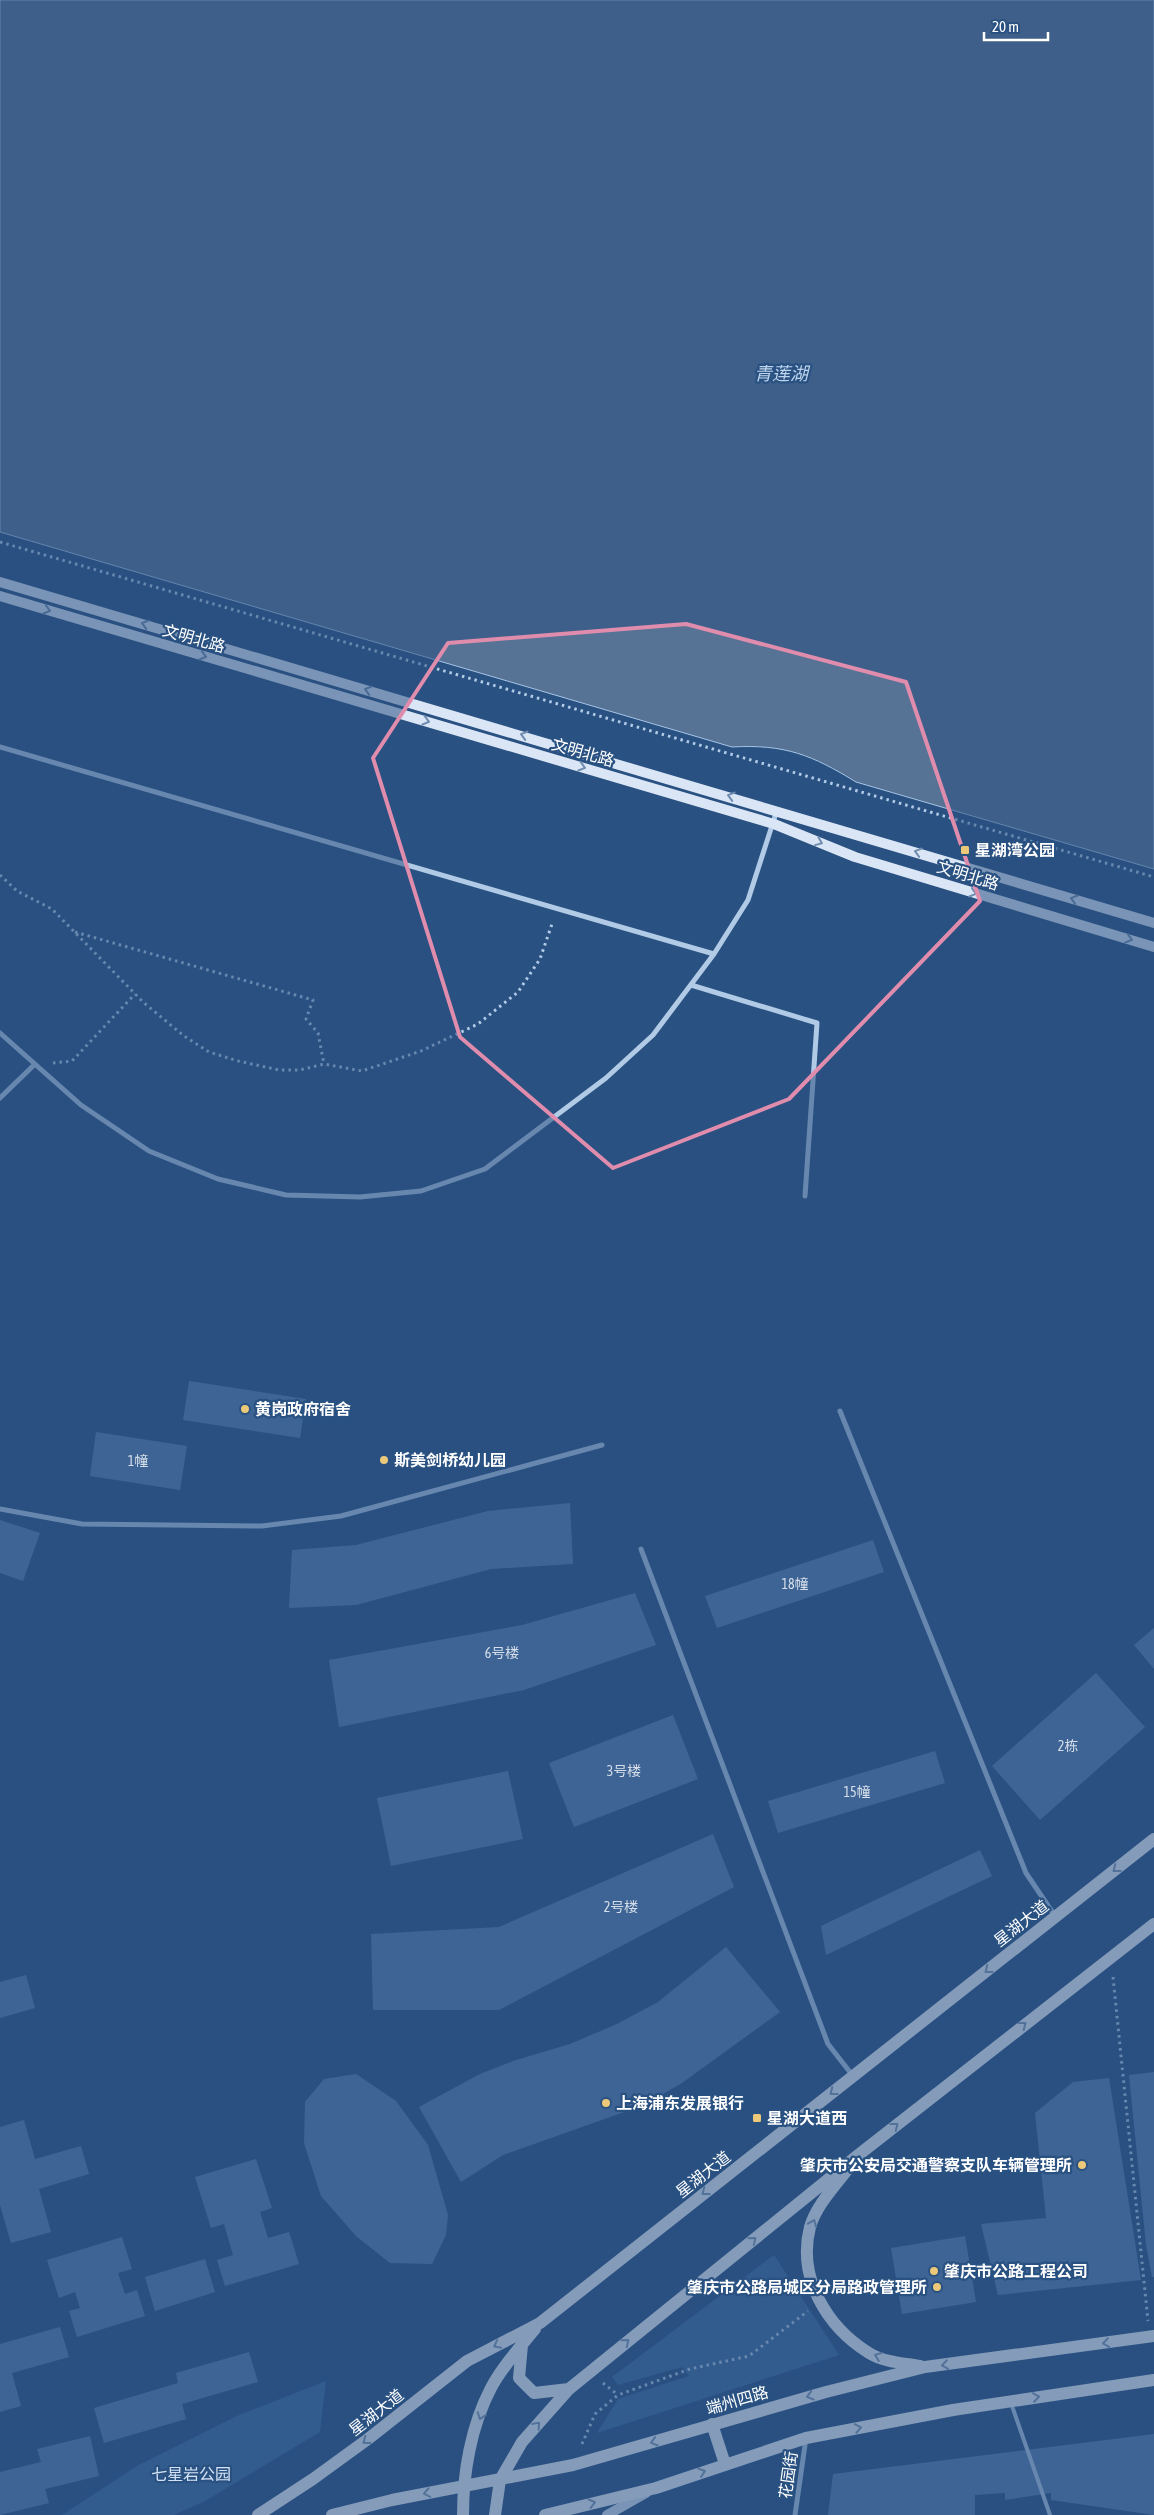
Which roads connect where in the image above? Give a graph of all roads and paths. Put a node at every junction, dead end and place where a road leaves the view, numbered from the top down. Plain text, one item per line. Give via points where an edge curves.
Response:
1 (0, 542) edge
2 (0, 582) edge
3 (0, 596) edge
4 (0, 747) edge
5 (777, 810) junction
6 (774, 824) junction
7 (0, 875) edge
8 (1154, 877) edge
9 (557, 909) junction
10 (1154, 923) edge
11 (74, 931) junction
12 (1154, 946) edge
13 (714, 954) junction
14 (691, 985) junction
15 (135, 994) junction
16 (0, 1032) edge
17 (34, 1064) junction
18 (324, 1064) junction
19 (0, 1098) edge
20 (805, 1196) dead end
21 (840, 1411) dead end
22 (602, 1446) dead end
23 (0, 1510) edge
24 (641, 1549) dead end
25 (1154, 1839) edge
26 (1055, 1917) junction
27 (1154, 1924) edge
28 (1110, 1956) junction
29 (853, 2076) junction
30 (857, 2156) junction
31 (820, 2302) junction
32 (540, 2323) junction
33 (1152, 2337) edge
34 (522, 2344) junction
35 (925, 2368) junction
36 (1154, 2380) edge
37 (569, 2389) junction
38 (1011, 2401) junction
39 (712, 2424) junction
40 (806, 2438) junction
41 (725, 2464) junction
42 (573, 2466) junction
43 (500, 2480) junction
44 (463, 2486) junction
45 (656, 2488) junction
46 (258, 2515) edge
47 (332, 2515) edge
48 (463, 2515) edge
49 (495, 2515) edge
50 (545, 2515) edge
51 (607, 2515) edge
52 (795, 2515) edge
53 (1050, 2515) edge

1 - 8 path
5 -> 2 street, 文明北路
3 -> 6 street, 文明北路
4 - 9 street
5 - 6 street
10 -> 5 street, 文明北路
6 -> 12 street, 文明北路 via 856,857
6 - 13 street via 748,900
7 - 11 path via 17,891 52,909
9 - 13 street
9 - 18 path via 540,959 518,992 478,1024 422,1052 362,1071
11 - 15 path
11 - 18 path via 313,1000 306,1019 318,1033
13 - 14 street
14 - 17 street via 654,1035 549,1123 485,1169 421,1191 360,1197 286,1195 218,1179 149,1150 81,1105
14 - 20 street via 817,1023
15 - 17 path via 72,1061
15 - 18 path via 184,1036 209,1052 279,1070 300,1070
16 - 17 street
17 - 19 street
21 - 26 street via 1026,1874
22 - 23 street via 341,1516 262,1526 82,1524
24 - 29 street via 828,2044
25 -> 26 main road, 星湖大道
26 -> 29 main road, 星湖大道
27 - 28 main road
30 -> 28 main road
28 - 33 path
29 -> 32 main road, 星湖大道
31 -> 30 main road via 811,2285 810,2226 823,2201
37 -> 30 main road
35 -> 31 main road via 870,2353 831,2321
31 - 42 path via 749,2356 690,2369 618,2394 595,2414
32 - 34 main road
32 -> 46 main road, 星湖大道 via 467,2361 360,2445
33 -> 35 main road, 端州四路
34 - 37 main road via 519,2378 534,2393
34 -> 44 main road via 491,2388 471,2444
35 -> 39 main road, 端州四路
38 -> 36 main road
43 -> 37 main road via 522,2442
40 -> 38 main road
38 - 53 lane
39 - 41 main road
39 -> 42 main road, 端州四路
40 - 41 main road
40 - 52 street, 花园街
45 -> 41 main road
42 - 43 main road, 端州四路
43 - 44 main road, 端州四路
43 - 49 main road
44 -> 47 main road, 端州四路
44 - 48 main road
50 -> 45 main road
45 - 51 street

